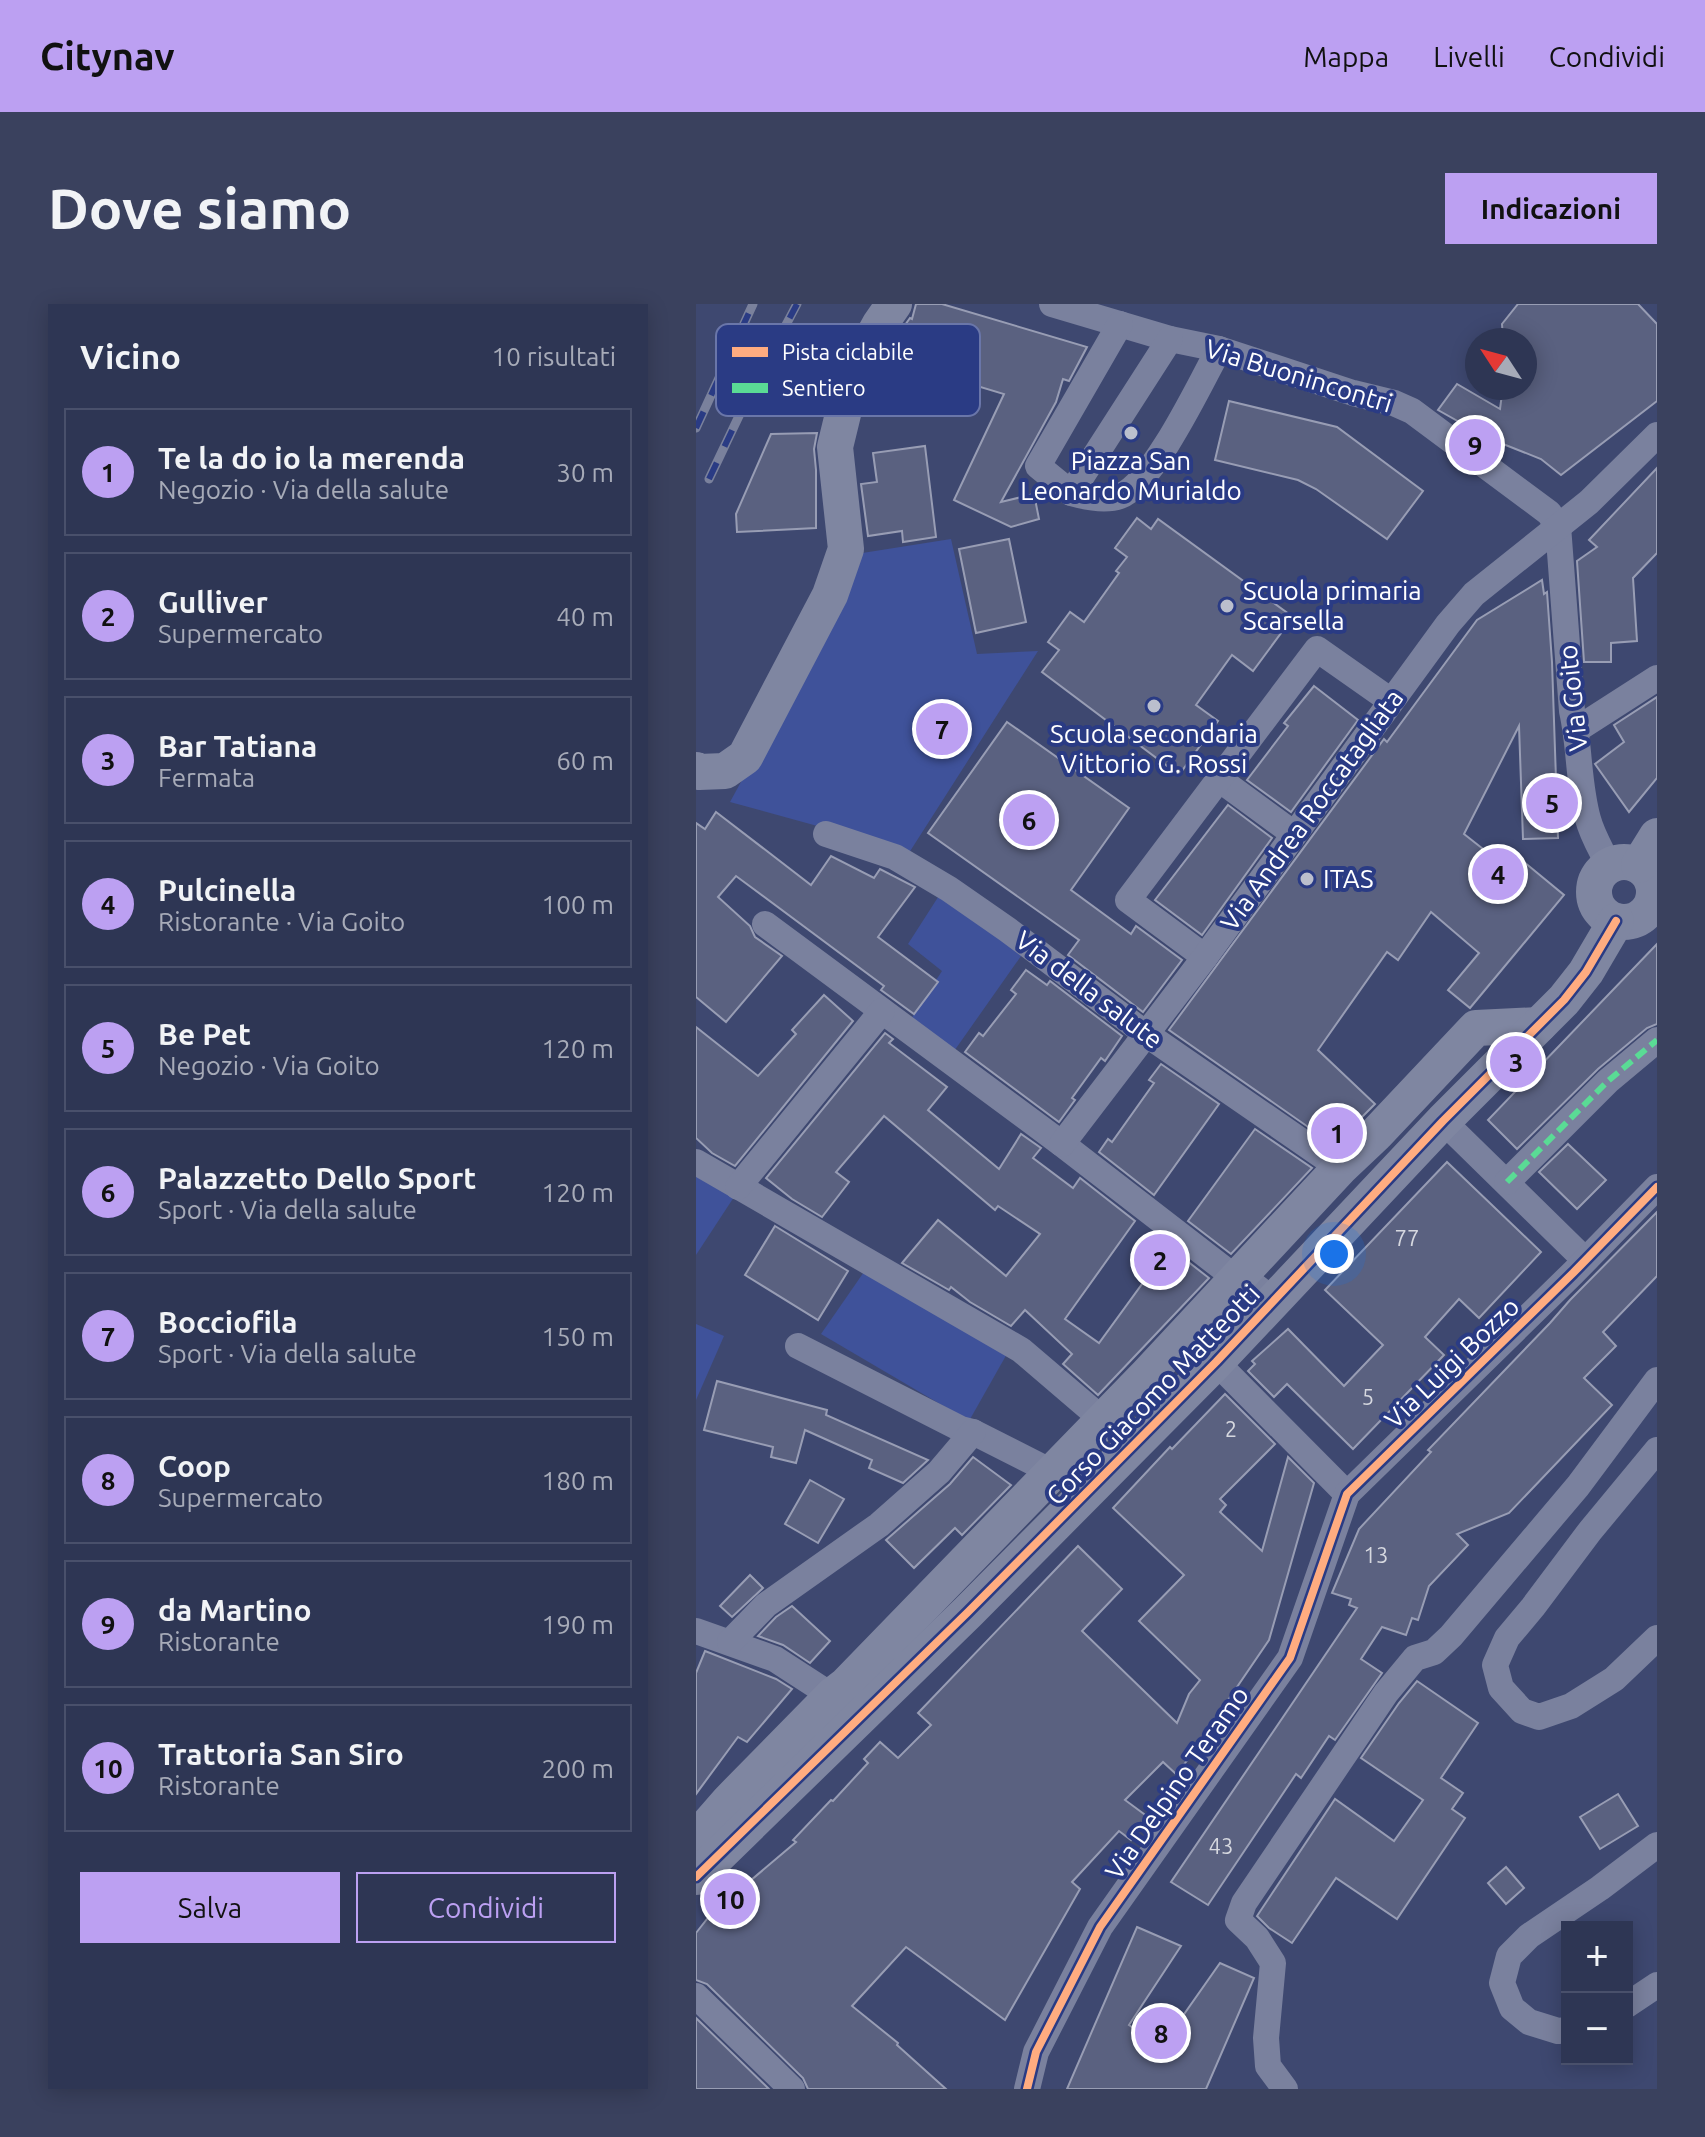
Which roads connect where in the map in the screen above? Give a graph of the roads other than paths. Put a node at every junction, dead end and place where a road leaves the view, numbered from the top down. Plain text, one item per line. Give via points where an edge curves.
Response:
1 (894, 304) edge
2 (1052, 304) edge
3 (880, 324) edge
4 (1120, 324) junction
5 (1170, 339) junction
6 (1219, 349) junction
7 (843, 416) edge
8 (1657, 435) edge
9 (1071, 493) junction
10 (1558, 526) junction
11 (1657, 678) edge
12 (1391, 701) junction
13 (1576, 730) junction
14 (696, 770) edge
15 (1219, 779) junction
16 (826, 834) dead end
17 (1294, 834) junction
18 (1643, 870) edge
19 (1616, 921) junction
20 (765, 924) dead end
21 (1205, 957) junction
22 (882, 1011) junction
23 (1539, 1025) junction
24 (1146, 1034) junction
25 (1657, 1040) edge
26 (1443, 1121) junction
27 (1062, 1144) junction
28 (696, 1162) edge
29 (1340, 1168) junction
30 (1507, 1182) junction
31 (738, 1187) junction
32 (1657, 1187) edge
33 (1585, 1260) junction
34 (1241, 1275) junction
35 (1274, 1301) junction
36 (798, 1346) dead end
37 (1216, 1362) junction
38 (1657, 1380) edge
39 (1103, 1420) junction
40 (973, 1432) junction
41 (1657, 1450) edge
42 (1052, 1472) junction
43 (1347, 1494) junction
44 (696, 1631) edge
45 (1657, 1638) edge
46 (730, 1642) junction
47 (833, 1695) junction
48 (862, 1716) junction
49 (696, 1839) edge
50 (1657, 1845) edge
51 (696, 1877) edge
52 (1657, 1985) edge
53 (696, 1996) edge
54 (1633, 2001) edge
55 (1561, 2031) edge
56 (792, 2089) edge
57 (1027, 2089) edge
58 (1285, 2089) edge

1 - 3 street
2 - 4 street, Via Buonincontri
4 - 5 street, Via Buonincontri
4 - 9 street via 1038,466
5 - 6 street, Via Buonincontri
5 - 9 street
6 - 9 street via 1160,456 1138,482 1120,496
6 - 10 street, Via Buonincontri via 1412,411 1549,513
7 - 14 street via 835,447 846,549 830,595 745,757 725,771
8 - 10 street, Via Andrea Roccatagliata
10 - 12 street, Via Andrea Roccatagliata via 1474,594
10 - 13 street, Via Goito
11 - 13 street
12 - 15 street via 1317,649
12 - 17 street, Via Andrea Roccatagliata
13 - 18 street, Via Goito via 1588,821
15 - 17 street
15 - 21 street via 1128,900
16 - 24 street, Via della salute via 895,857 949,889
17 - 21 street, Via Andrea Roccatagliata
18 - 19 street via 1653,903 1638,919
18 - 19 street via 1601,872 1596,881 1595,901
19 - 23 street, Corso Giacomo Matteotti via 1586,972
20 - 22 street
21 - 24 street, Via Andrea Roccatagliata
22 - 27 street
22 - 31 street
23 - 26 street, Corso Giacomo Matteotti
23 - 29 street, Corso Giacomo Matteotti via 1476,1028
24 - 27 street, Via Andrea Roccatagliata
24 - 29 street, Via della salute
25 - 30 street
26 - 30 street
26 - 35 street, Corso Giacomo Matteotti
27 - 34 street via 1224,1269
28 - 31 street
29 - 34 street, Corso Giacomo Matteotti
30 - 33 street
31 - 39 street via 1021,1350
32 - 33 street, Via Luigi Bozzo
33 - 43 street, Via Luigi Bozzo
34 - 35 street
34 - 39 street, Corso Giacomo Matteotti
35 - 37 street, Corso Giacomo Matteotti
36 - 40 street
37 - 43 street
37 - 48 street, Corso Giacomo Matteotti
38 - 58 street via 1578,1486 1451,1636 1434,1652 1415,1658 1386,1693 1244,1903 1238,1920 1273,1963 1268,2066
39 - 42 street, Corso Giacomo Matteotti
40 - 42 street
40 - 46 street via 939,1472 879,1525 766,1605
41 - 45 street via 1507,1638 1495,1665 1501,1688 1522,1711 1539,1717 1571,1706 1614,1679
42 - 47 street, Corso Giacomo Matteotti
43 - 57 street, Via Delpino Teramo via 1290,1658 1100,1927 1036,2052
44 - 46 street
46 - 47 street via 775,1659
47 - 48 street
47 - 49 street, Corso Giacomo Matteotti
48 - 51 street, Corso Giacomo Matteotti
50 - 55 street via 1509,1956 1502,1983 1512,2008 1529,2022
52 - 54 street
53 - 56 street

